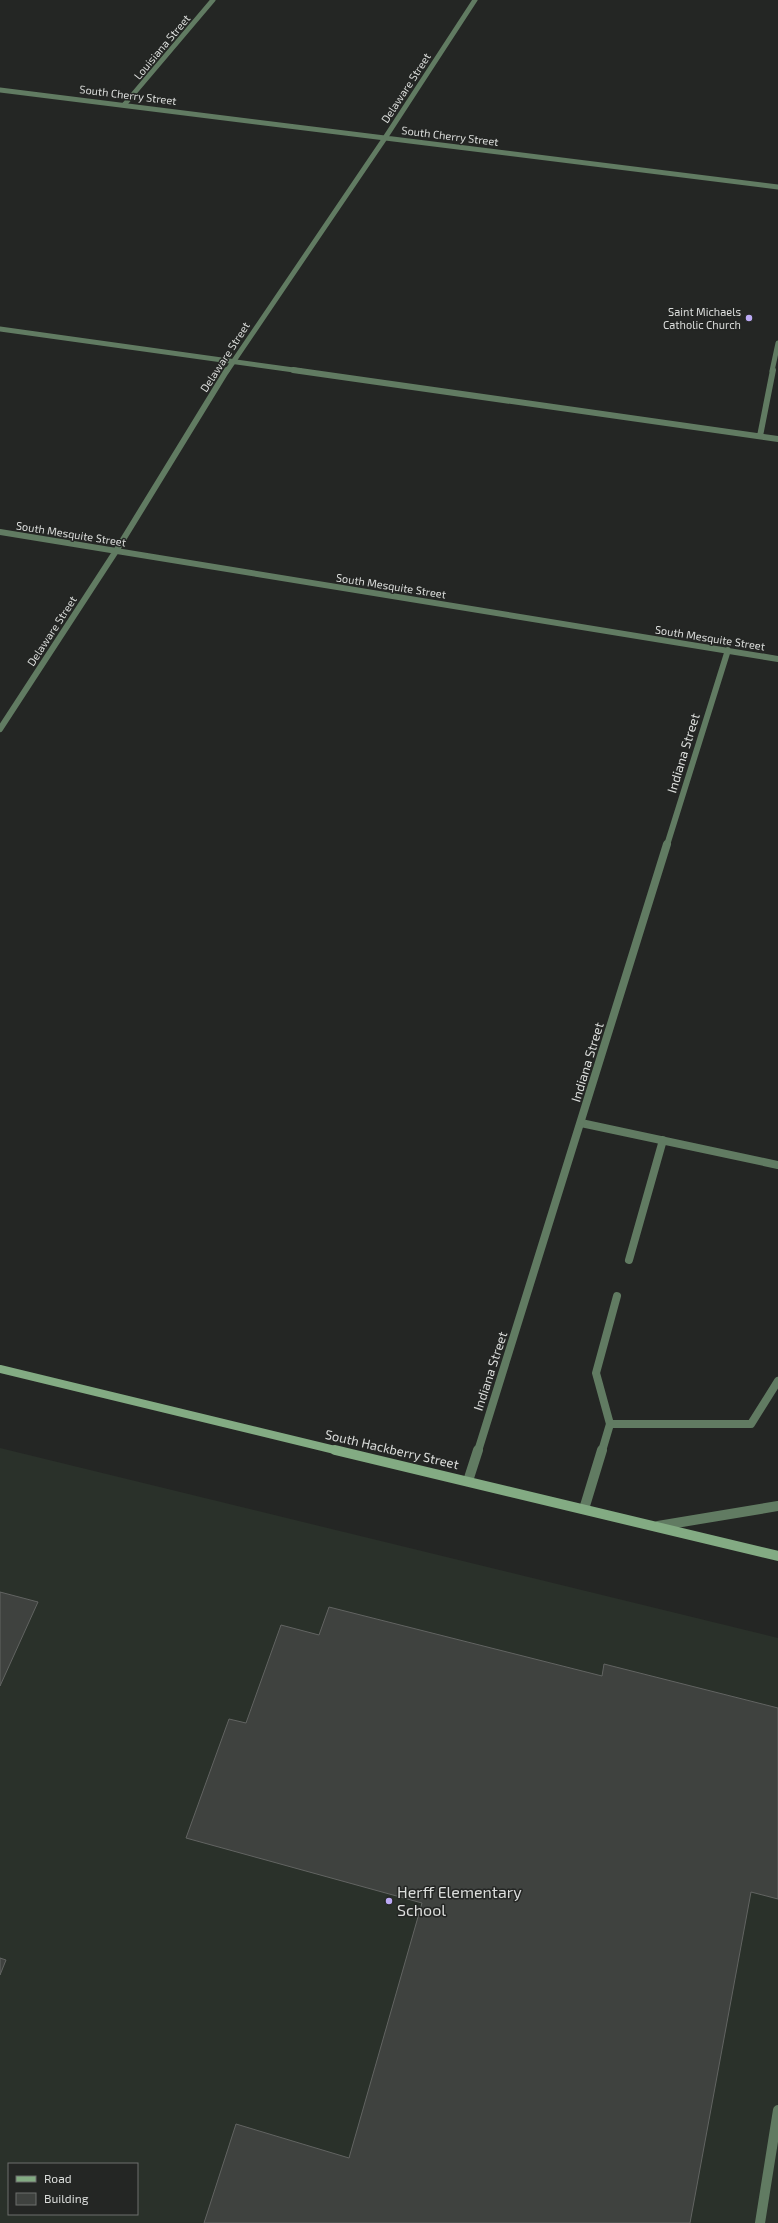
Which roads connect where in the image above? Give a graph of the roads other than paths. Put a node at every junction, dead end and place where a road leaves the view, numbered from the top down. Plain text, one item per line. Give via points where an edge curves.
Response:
1 (213, 0) edge
2 (475, 0) edge
3 (0, 90) edge
4 (124, 105) junction
5 (385, 138) junction
6 (778, 187) edge
7 (0, 329) edge
8 (778, 343) edge
9 (233, 361) junction
10 (760, 436) junction
11 (778, 438) edge
12 (0, 532) edge
13 (116, 551) junction
14 (728, 650) junction
15 (778, 659) edge
16 (0, 729) edge
17 (581, 1123) junction
18 (663, 1140) junction
19 (778, 1165) edge
20 (629, 1260) dead end
21 (617, 1296) dead end
22 (0, 1369) edge
23 (778, 1381) edge
24 (610, 1424) junction
25 (468, 1481) junction
26 (778, 1506) edge
27 (584, 1509) junction
28 (655, 1526) junction
29 (778, 1556) edge
30 (778, 2110) edge
31 (760, 2223) edge

1 - 4 street, Louisiana Street
2 - 5 street, Delaware Street
3 - 4 street, South Cherry Street
4 - 5 street, South Cherry Street
5 - 6 street, South Cherry Street
5 - 9 street, Delaware Street
7 - 9 street
8 - 10 street
9 - 10 street
9 - 13 street, Delaware Street
10 - 11 street
12 - 13 street, South Mesquite Street
13 - 14 street, South Mesquite Street
13 - 16 street, Delaware Street
14 - 15 street, South Mesquite Street
14 - 17 street, Indiana Street
17 - 18 street
17 - 25 street, Indiana Street
18 - 19 street
18 - 20 street
21 - 24 street via 596,1374
22 - 25 main road, South Hackberry Street
23 - 24 street via 751,1424
24 - 27 street
25 - 27 main road, South Hackberry Street
26 - 28 street
27 - 28 main road, South Hackberry Street
28 - 29 main road, South Hackberry Street
30 - 31 street

